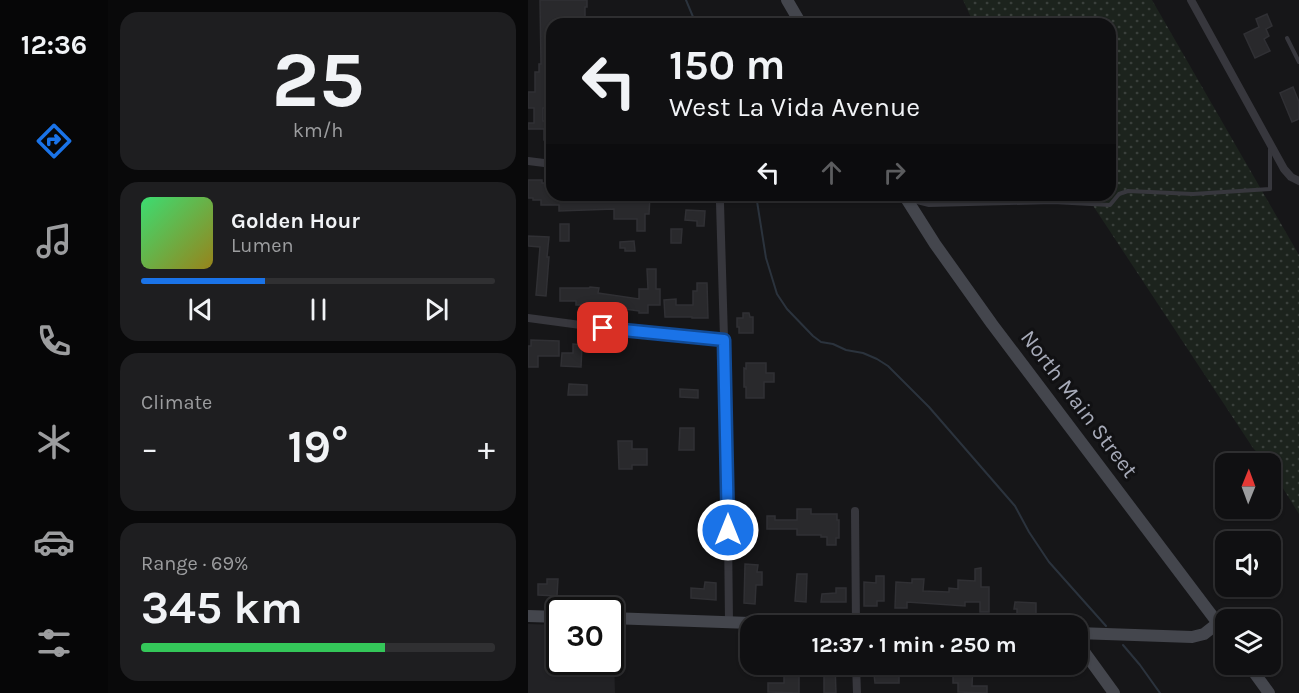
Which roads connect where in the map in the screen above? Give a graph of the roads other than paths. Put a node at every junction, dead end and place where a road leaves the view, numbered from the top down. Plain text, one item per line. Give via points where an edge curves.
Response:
1 (787, 0) edge
2 (1191, 0) edge
3 (798, 18) edge
4 (1287, 38) dead end
5 (1299, 62) edge
6 (1270, 144) junction
7 (528, 161) edge
8 (546, 163) edge
9 (1299, 181) edge
10 (1116, 198) edge
11 (720, 201) edge
12 (908, 201) edge
13 (916, 201) edge
14 (1113, 201) edge
15 (528, 318) edge
16 (724, 340) junction
17 (855, 511) dead end
18 (856, 615) edge
19 (528, 616) edge
20 (546, 617) edge
21 (624, 618) edge
22 (1215, 619) edge
23 (729, 622) junction
24 (740, 622) edge
25 (1215, 625) edge
26 (1088, 634) edge
27 (1088, 657) edge
28 (856, 675) edge
29 (1256, 675) edge
30 (857, 693) edge
31 (1114, 693) edge
32 (1269, 693) edge

1 - 3 main road
2 - 6 street
4 - 5 lane
6 - 9 street via 1287,174
6 - 10 lane via 1270,189 1193,194 1128,191
7 - 8 street
11 - 16 street
12 - 22 main road, North Main Street via 992,324
13 - 14 lane via 929,205 1110,205
15 - 16 street
16 - 23 street
17 - 18 street
19 - 20 main road
21 - 23 main road
23 - 24 main road
25 - 26 main road via 1192,637
27 - 31 main road
28 - 30 street
29 - 32 main road

